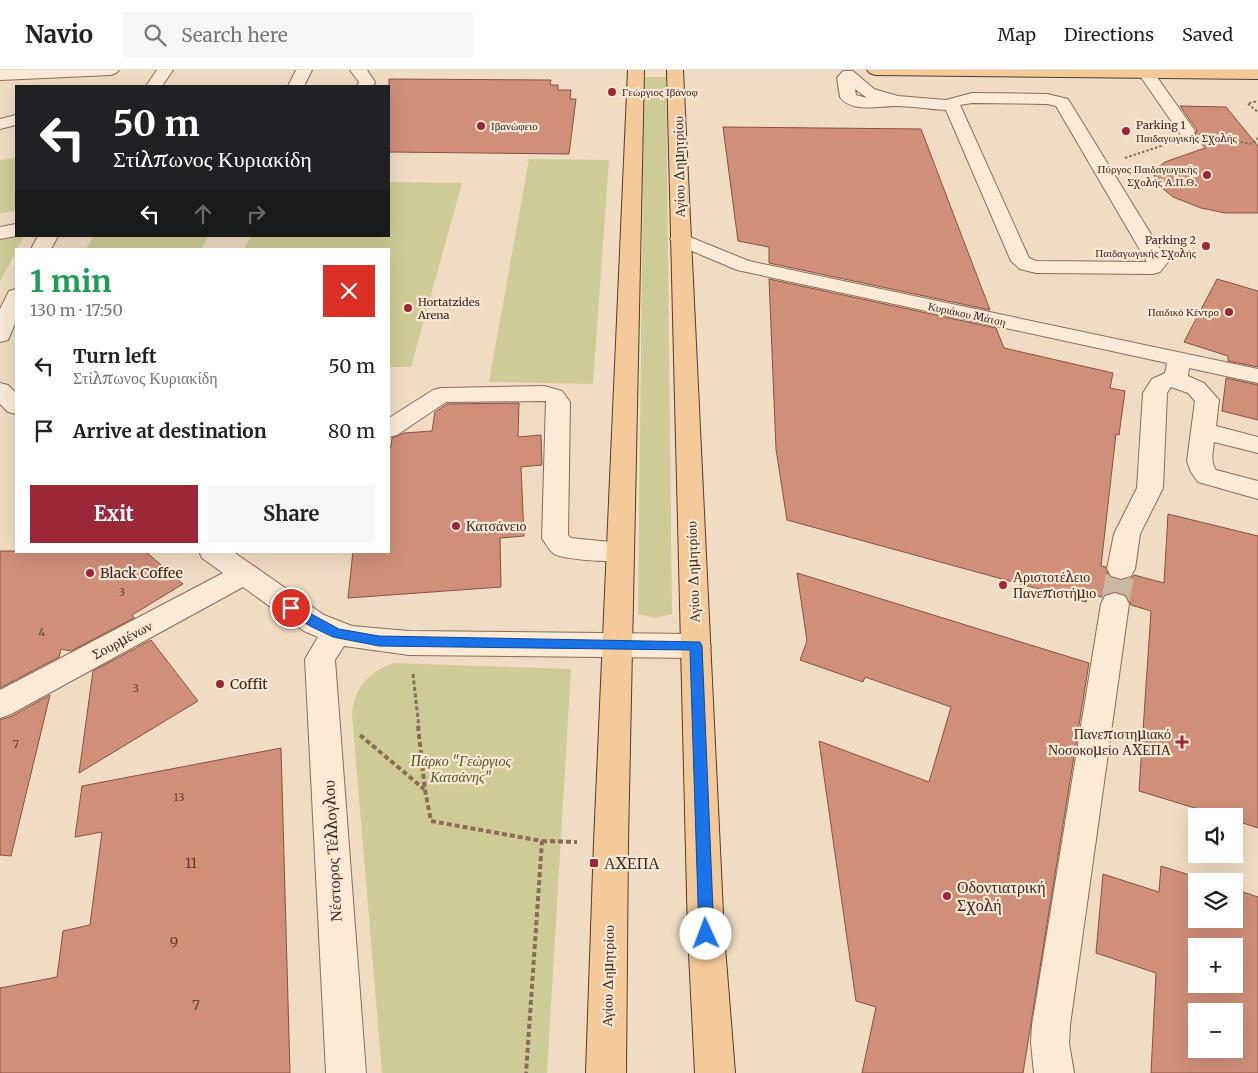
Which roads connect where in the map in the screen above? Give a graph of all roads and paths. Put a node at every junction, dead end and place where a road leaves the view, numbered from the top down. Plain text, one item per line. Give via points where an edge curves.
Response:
1 (111, 70) edge
2 (165, 70) edge
3 (304, 70) edge
4 (358, 70) edge
5 (636, 70) edge
6 (675, 70) edge
7 (875, 70) edge
8 (847, 72) edge
9 (1146, 73) junction
10 (1258, 74) edge
11 (0, 75) edge
12 (155, 85) edge
13 (296, 85) edge
14 (366, 85) edge
15 (1258, 101) edge
16 (952, 105) junction
17 (1258, 112) edge
18 (15, 120) edge
19 (0, 124) edge
20 (1187, 131) dead end
21 (15, 135) edge
22 (0, 138) edge
23 (15, 230) edge
24 (0, 233) edge
25 (680, 239) junction
26 (15, 298) edge
27 (0, 335) edge
28 (1177, 370) junction
29 (1258, 376) edge
30 (390, 428) edge
31 (1204, 432) junction
32 (1258, 445) edge
33 (1258, 490) edge
34 (215, 553) edge
35 (620, 553) junction
36 (1121, 568) tunnel mouth
37 (244, 574) junction
38 (1115, 604) tunnel mouth
39 (337, 633) junction
40 (409, 643) junction
41 (617, 645) junction
42 (696, 646) junction
43 (323, 703) junction
44 (0, 705) edge
45 (425, 790) junction
46 (346, 1073) edge
47 (526, 1073) edge
48 (606, 1073) edge
49 (714, 1073) edge
50 (1054, 1073) edge

1 - 11 street
2 - 12 street
3 - 13 street
4 - 14 street via 367,82
5 - 35 main road, Αγίου Δημητρίου
6 - 25 main road, Αγίου Δημητρίου
7 - 9 main road
8 - 16 street via 848,97 853,100
9 - 10 main road
9 - 20 street
15 - 17 path via 1248,104
16 - 16 street via 960,99 972,98 1062,102 1158,262 1156,266 1027,265 1021,260
18 - 19 street
21 - 22 street
23 - 24 street
25 - 28 street, Κυριάκου Μάτση via 744,266
25 - 42 main road, Αγίου Δημητρίου
26 - 27 street
28 - 29 street, Κυριάκου Μάτση
28 - 31 street via 1206,398
28 - 36 street via 1158,384 1155,393 1150,488 1127,534
30 - 35 street via 442,395 544,393 554,396 558,402 555,538 564,547
31 - 32 street
31 - 33 street via 1200,463 1204,474
34 - 37 street
35 - 41 main road, Αγίου Δημητρίου
37 - 39 street via 314,623
37 - 44 street, Σουρμένων
38 - 50 street via 1051,1025
39 - 40 street
39 - 43 street, Νέστορος Τέλλογλου via 320,659
40 - 41 street
40 - 45 path
41 - 42 street
41 - 48 main road, Αγίου Δημητρίου
42 - 49 main road, Αγίου Δημητρίου
43 - 45 path
43 - 46 street, Νέστορος Τέλλογλου
45 - 47 path via 430,822 542,841

